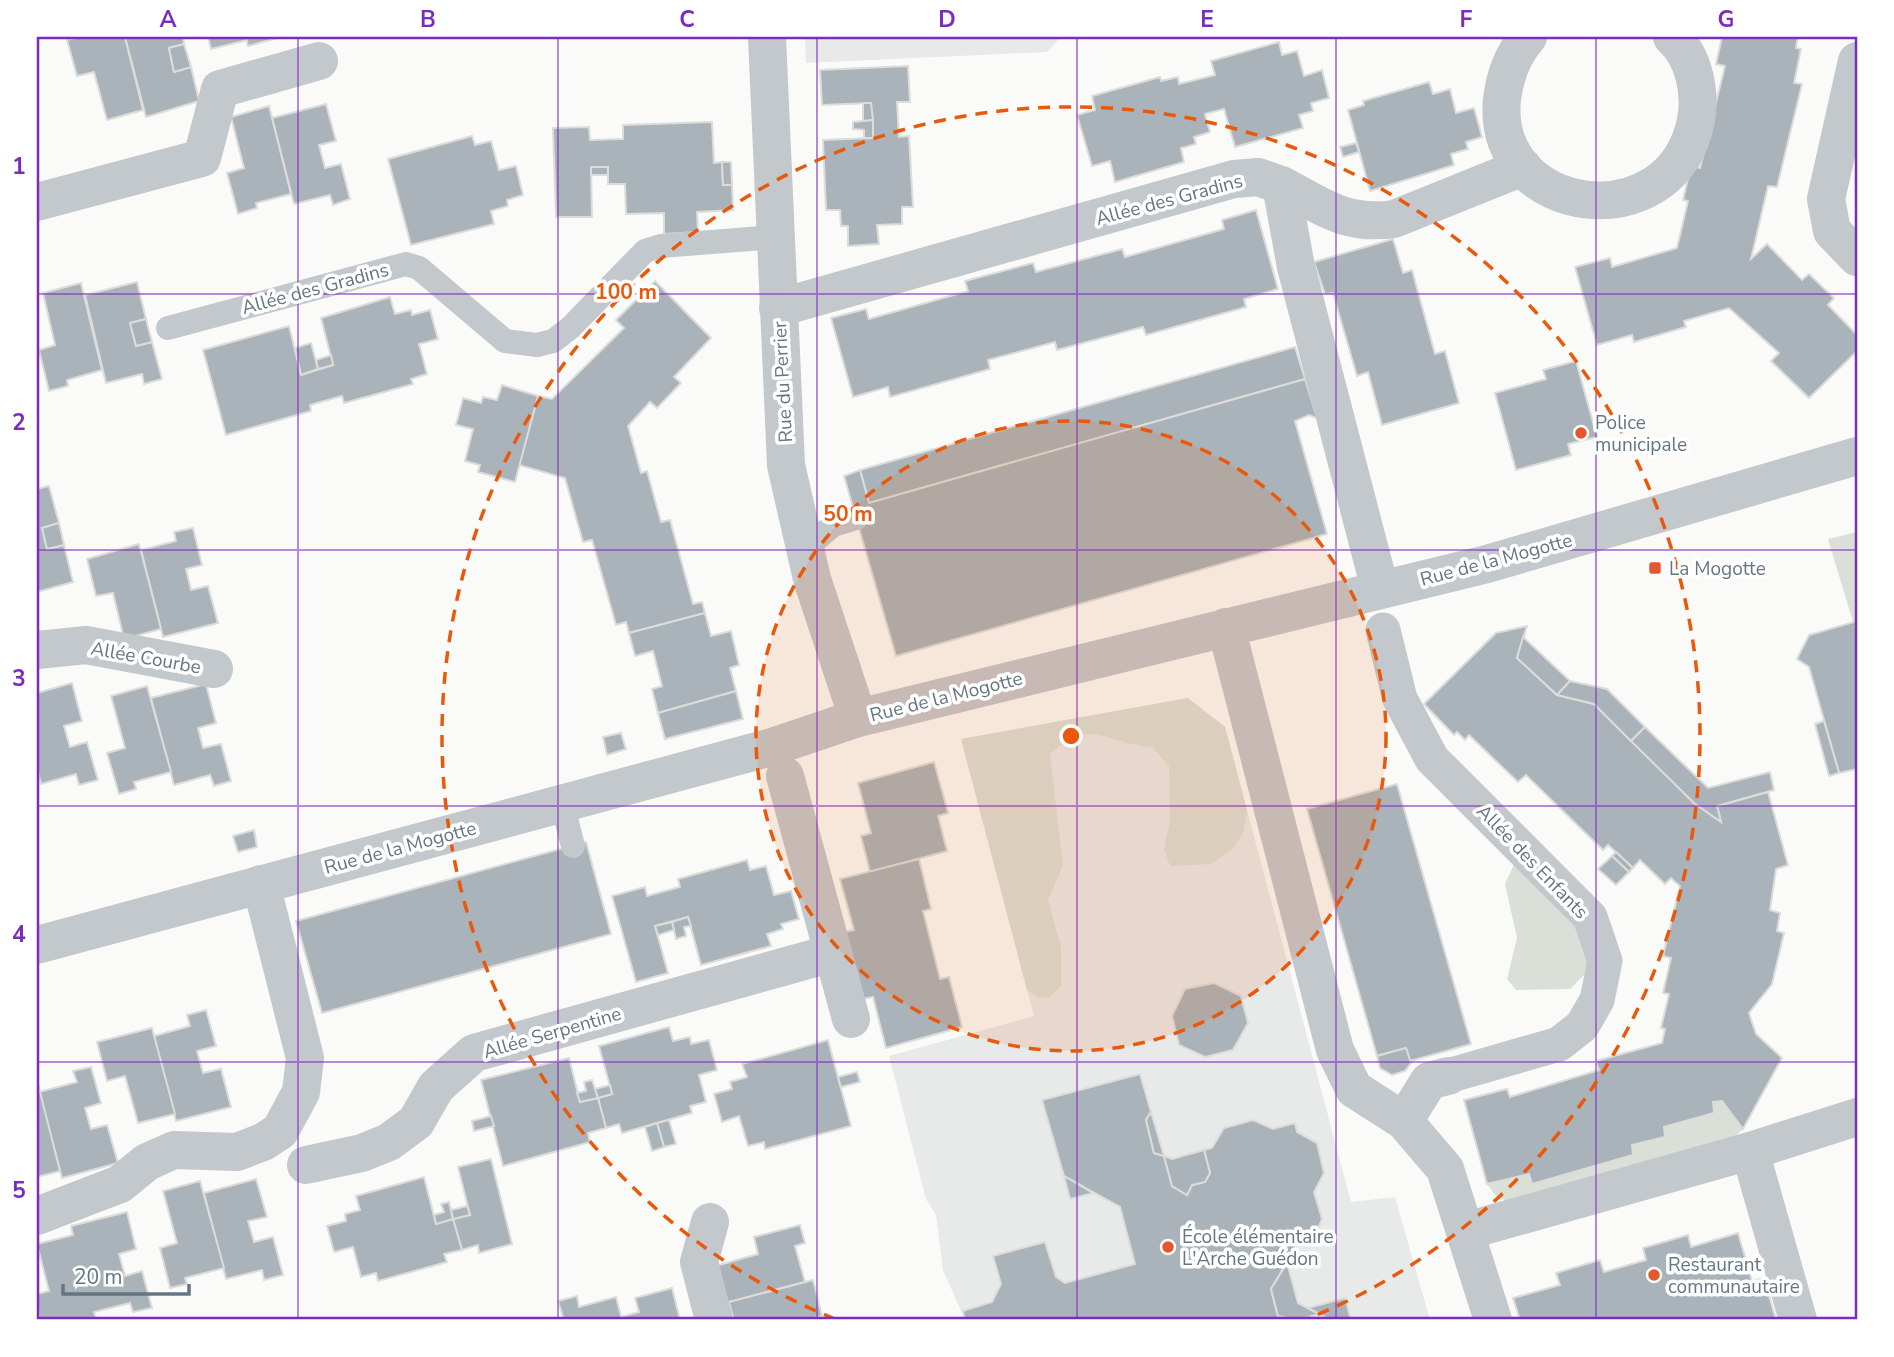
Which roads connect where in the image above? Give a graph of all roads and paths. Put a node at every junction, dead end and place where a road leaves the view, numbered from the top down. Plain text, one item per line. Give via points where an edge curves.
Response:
1 (766, 37) edge
2 (1528, 37) edge
3 (1672, 37) edge
4 (319, 61) dead end
5 (1857, 61) edge
6 (1523, 167) junction
7 (1281, 185) junction
8 (37, 202) edge
9 (775, 237) junction
10 (1857, 257) edge
11 (778, 308) junction
12 (168, 328) dead end
13 (1857, 456) edge
14 (856, 518) dead end
15 (804, 550) junction
16 (1380, 589) junction
17 (1226, 627) junction
18 (1383, 630) dead end
19 (37, 650) edge
20 (214, 669) dead end
21 (858, 718) junction
22 (785, 776) dead end
23 (562, 803) junction
24 (573, 846) dead end
25 (261, 884) junction
26 (37, 945) edge
27 (833, 953) junction
28 (851, 1019) dead end
29 (1448, 1076) joint
30 (1857, 1117) edge
31 (1404, 1121) junction
32 (1750, 1151) junction
33 (306, 1165) dead end
34 (37, 1216) edge
35 (710, 1222) dead end
36 (1466, 1231) junction
37 (714, 1320) edge
38 (1493, 1320) edge
39 (1798, 1320) edge

1 - 9 street, Rue du Perrier
2 - 6 street via 1516,50 1504,79 1501,110 1508,141
3 - 6 street via 1693,70 1699,105 1693,138 1675,168 1649,190 1616,201 1582,201 1550,190
4 - 8 street via 220,89 202,158
5 - 10 street via 1826,200 1832,231
6 - 7 street, Allée des Gradins via 1394,219 1371,223 1349,220
7 - 11 street, Allée des Gradins via 1258,177 1234,179
7 - 16 street via 1296,267
9 - 11 street, Rue du Perrier
9 - 12 lane, Allée des Gradins via 645,251 570,328 553,341 537,345 505,341 419,268 406,264
11 - 15 street, Rue du Perrier via 786,465
13 - 16 street, Rue de la Mogotte via 1487,564
14 - 15 lane via 833,525
15 - 21 street, Rue du Perrier
16 - 17 street, Rue de la Mogotte
17 - 21 street, Rue de la Mogotte
17 - 31 street via 1335,1050 1354,1089
18 - 29 street, Allée des Enfants via 1401,699 1432,759 1590,917 1605,961 1597,1000 1582,1026 1559,1044
19 - 20 street, Allée Courbe via 86,645
21 - 23 street, Rue de la Mogotte via 772,747
22 - 27 street
23 - 24 lane
23 - 25 street, Rue de la Mogotte
25 - 26 street, Rue de la Mogotte
25 - 34 street via 305,1058 301,1092 280,1131 237,1152 174,1150 147,1162 120,1184
27 - 28 street
27 - 33 street, Allée Serpentine via 474,1053 436,1087 416,1122 389,1142
29 - 31 street, Allée des Enfants via 1429,1081
30 - 32 street
31 - 36 street via 1445,1169
32 - 36 street
32 - 39 street
35 - 37 street via 699,1262
36 - 38 street

